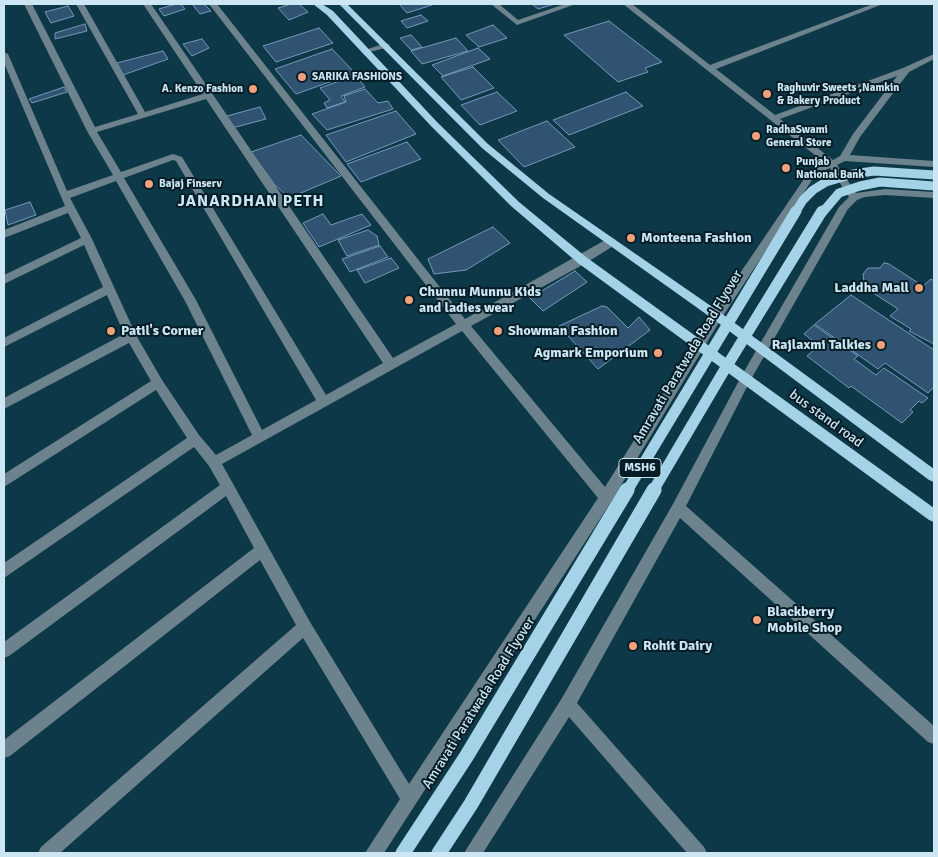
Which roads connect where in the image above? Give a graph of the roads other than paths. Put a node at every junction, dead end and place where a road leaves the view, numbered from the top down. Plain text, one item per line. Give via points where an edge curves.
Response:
1 (28, 4) edge
2 (80, 4) edge
3 (147, 4) edge
4 (213, 4) edge
5 (317, 4) edge
6 (344, 4) edge
7 (495, 4) edge
8 (572, 4) edge
9 (627, 4) edge
10 (879, 4) edge
11 (386, 45) junction
12 (366, 51) junction
13 (4, 54) edge
14 (934, 56) edge
15 (710, 68) junction
16 (906, 70) junction
17 (209, 95) junction
18 (142, 114) junction
19 (775, 118) junction
20 (92, 130) junction
21 (844, 158) junction
22 (831, 163) junction
23 (934, 164) edge
24 (934, 175) edge
25 (120, 176) junction
26 (934, 186) edge
27 (934, 195) edge
28 (64, 196) junction
29 (854, 198) junction
30 (70, 208) junction
31 (4, 234) edge
32 (87, 239) junction
33 (611, 242) junction
34 (582, 260) junction
35 (4, 280) edge
36 (110, 288) junction
37 (717, 316) junction
38 (464, 326) junction
39 (131, 336) junction
40 (4, 343) edge
41 (699, 346) junction
42 (763, 351) junction
43 (391, 365) junction
44 (746, 378) junction
45 (158, 383) junction
46 (324, 402) junction
47 (4, 404) edge
48 (259, 437) junction
49 (194, 439) junction
50 (214, 462) junction
51 (934, 476) edge
52 (4, 481) edge
53 (228, 487) junction
54 (606, 498) junction
55 (678, 508) junction
56 (932, 510) edge
57 (262, 550) junction
58 (4, 571) edge
59 (305, 627) junction
60 (4, 650) edge
61 (568, 704) junction
62 (934, 736) edge
63 (4, 750) edge
64 (409, 799) junction
65 (47, 853) edge
66 (374, 853) edge
67 (402, 853) edge
68 (439, 853) edge
69 (473, 853) edge
70 (698, 853) edge

1 - 20 street
2 - 18 street
3 - 17 street
4 - 38 street
5 - 12 main road, bus stand road via 330,13
6 - 11 main road, bus stand road
7 - 8 street via 517,23
9 - 15 street
10 - 15 street
11 - 12 street
11 - 33 main road, bus stand road via 485,146 546,196
12 - 34 main road, bus stand road via 508,197
13 - 28 street
14 - 16 street
15 - 19 street
16 - 19 street
16 - 21 street via 856,136
17 - 18 street
17 - 43 street
18 - 20 street
19 - 22 street
20 - 25 street
21 - 22 street
21 - 23 street
22 - 29 street
22 - 37 street via 809,178
24 - 67 main road, Amravati Paratwada Road Flyover / MSH6, bridge via 874,171 853,174 826,182 803,200 466,757
25 - 28 street
25 - 46 street via 172,157 179,159
25 - 48 street via 194,308
26 - 68 main road, bridge via 880,182 860,186 839,193 824,209
27 - 29 street via 885,192
28 - 30 street
29 - 42 street via 844,207
30 - 31 street
30 - 32 street
32 - 35 street
32 - 36 street
33 - 34 street
33 - 37 main road, bus stand road
34 - 38 street
34 - 41 main road, bus stand road
36 - 39 street
36 - 40 street
37 - 41 street
37 - 42 main road, bus stand road
38 - 43 street
38 - 54 street
39 - 45 street
39 - 47 street
41 - 44 main road, bus stand road
41 - 54 street
42 - 44 street
42 - 51 main road, bus stand road
43 - 46 street
44 - 55 street
44 - 56 main road, bus stand road
45 - 49 street
45 - 52 street
46 - 48 street
48 - 50 street
49 - 50 street
49 - 58 street
50 - 53 street
53 - 57 street
53 - 60 street
54 - 64 street
55 - 61 street
55 - 62 street
57 - 59 street
57 - 63 street
59 - 64 street
59 - 65 street
61 - 69 street
61 - 70 street
64 - 66 street

